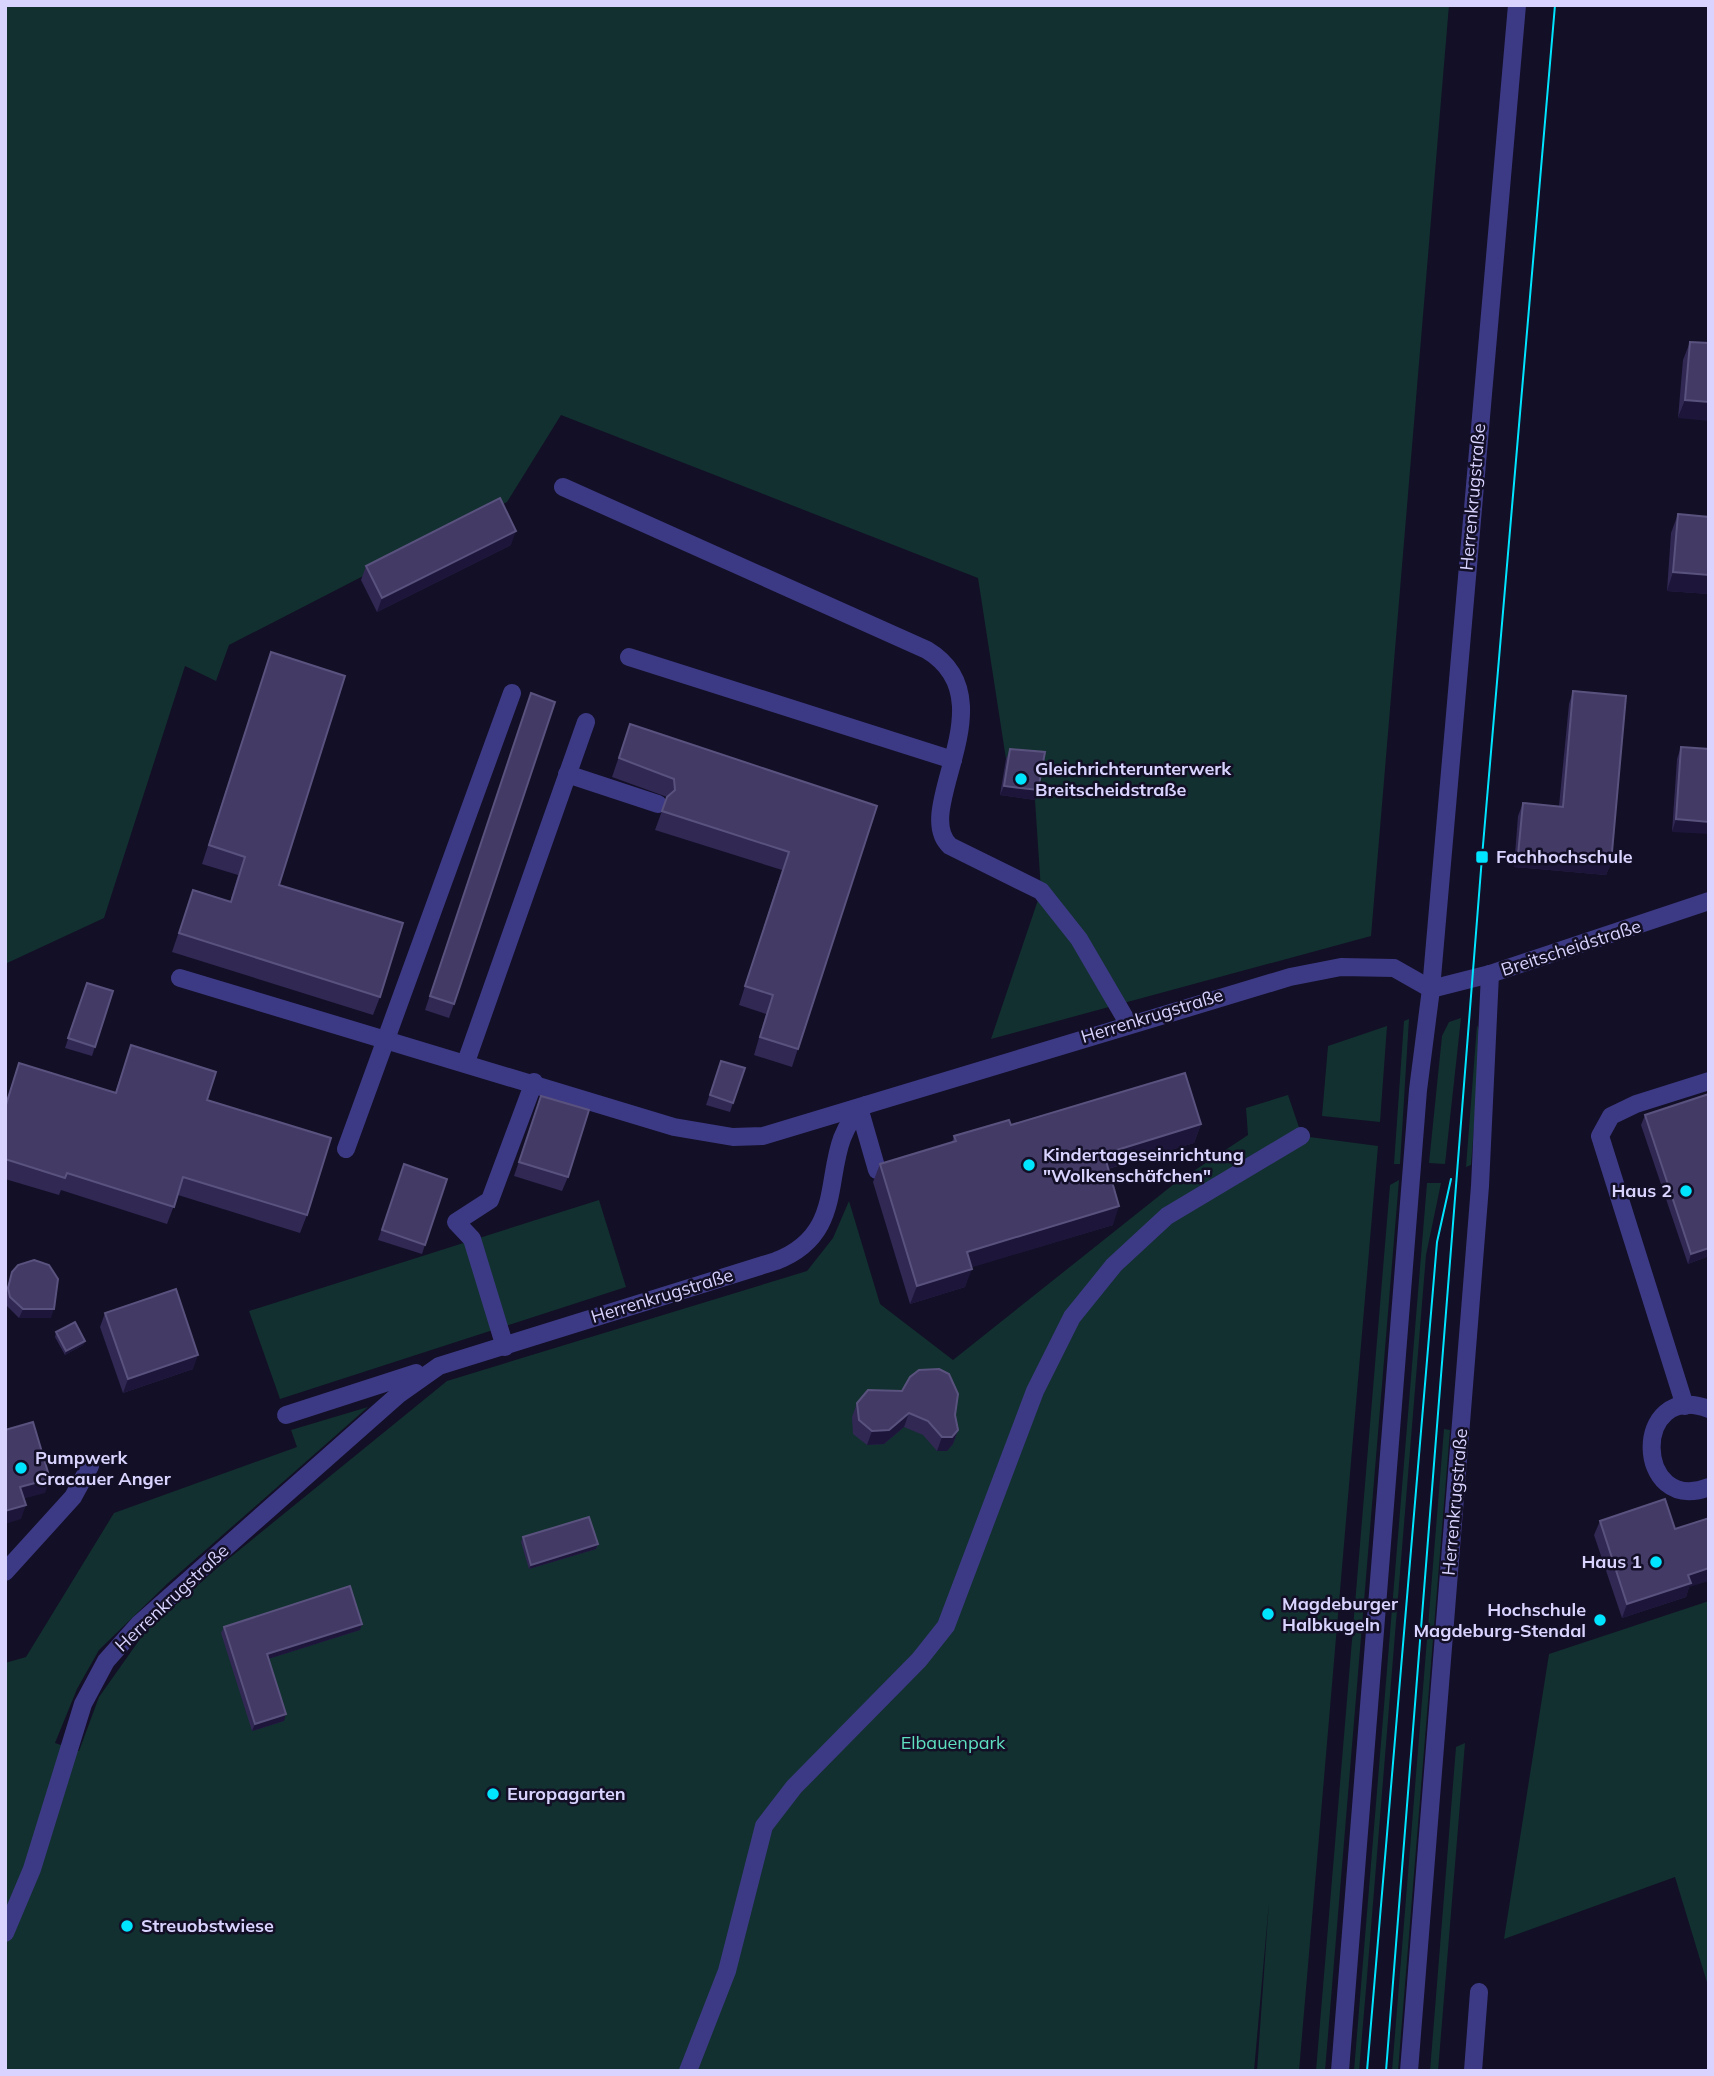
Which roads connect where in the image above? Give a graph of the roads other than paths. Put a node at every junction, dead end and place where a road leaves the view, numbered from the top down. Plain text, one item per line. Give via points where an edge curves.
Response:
1 (1517, 5) edge
2 (563, 487) dead end
3 (629, 657) dead end
4 (512, 693) dead end
5 (586, 722) dead end
6 (953, 760) junction
7 (567, 775) junction
8 (658, 804) dead end
9 (1709, 901) edge
10 (1490, 974) junction
11 (180, 978) dead end
12 (1431, 989) junction
13 (1128, 1024) junction
14 (386, 1039) junction
15 (466, 1062) junction
16 (1709, 1081) edge
17 (534, 1082) junction
18 (866, 1106) junction
19 (1301, 1136) dead end
20 (346, 1149) dead end
21 (877, 1170) dead end
22 (505, 1347) junction
23 (439, 1366) junction
24 (1685, 1406) junction
25 (1709, 1409) edge
26 (286, 1415) dead end
27 (90, 1466) dead end
28 (1709, 1487) edge
29 (5, 1572) edge
30 (5, 1933) edge
31 (1479, 1992) dead end
32 (688, 2071) edge
33 (1340, 2071) edge
34 (1409, 2071) edge
35 (1473, 2071) edge

1 - 12 street, Herrenkrugstraße
2 - 6 street via 933,653 947,668 959,695 960,730
3 - 6 street
4 - 14 street
5 - 7 street
6 - 13 street via 940,816 942,837 950,846 1041,891 1079,939
7 - 8 street
7 - 15 street
9 - 10 street, Breitscheidstraße
10 - 12 street, Breitscheidstraße
10 - 34 street, Herrenkrugstraße via 1480,1186
11 - 14 street, Herrenkrugstraße
12 - 13 street, Herrenkrugstraße via 1394,968 1341,967 1244,989
12 - 33 street, Herrenkrugstraße via 1418,1090
13 - 18 street, Herrenkrugstraße
14 - 15 street, Herrenkrugstraße
14 - 20 street
15 - 17 street, Herrenkrugstraße
16 - 24 street via 1611,1116 1600,1136
17 - 18 street, Herrenkrugstraße via 691,1131 733,1137 763,1136
17 - 22 street via 490,1200 456,1222 472,1239
18 - 21 street
18 - 22 street, Herrenkrugstraße via 840,1142 833,1191 824,1216 801,1248 776,1261
19 - 32 street via 1167,1216 1114,1265 1072,1317 1035,1391 946,1626 919,1660 794,1787 764,1826 727,1971
22 - 23 street, Herrenkrugstraße
23 - 26 street, Herrenkrugstraße
23 - 30 street, Herrenkrugstraße via 398,1395 139,1624 106,1661 67,1747 42,1838
24 - 25 street
24 - 28 street via 1672,1410 1657,1424 1650,1457 1659,1475 1676,1487
27 - 29 street via 72,1497
31 - 35 street

